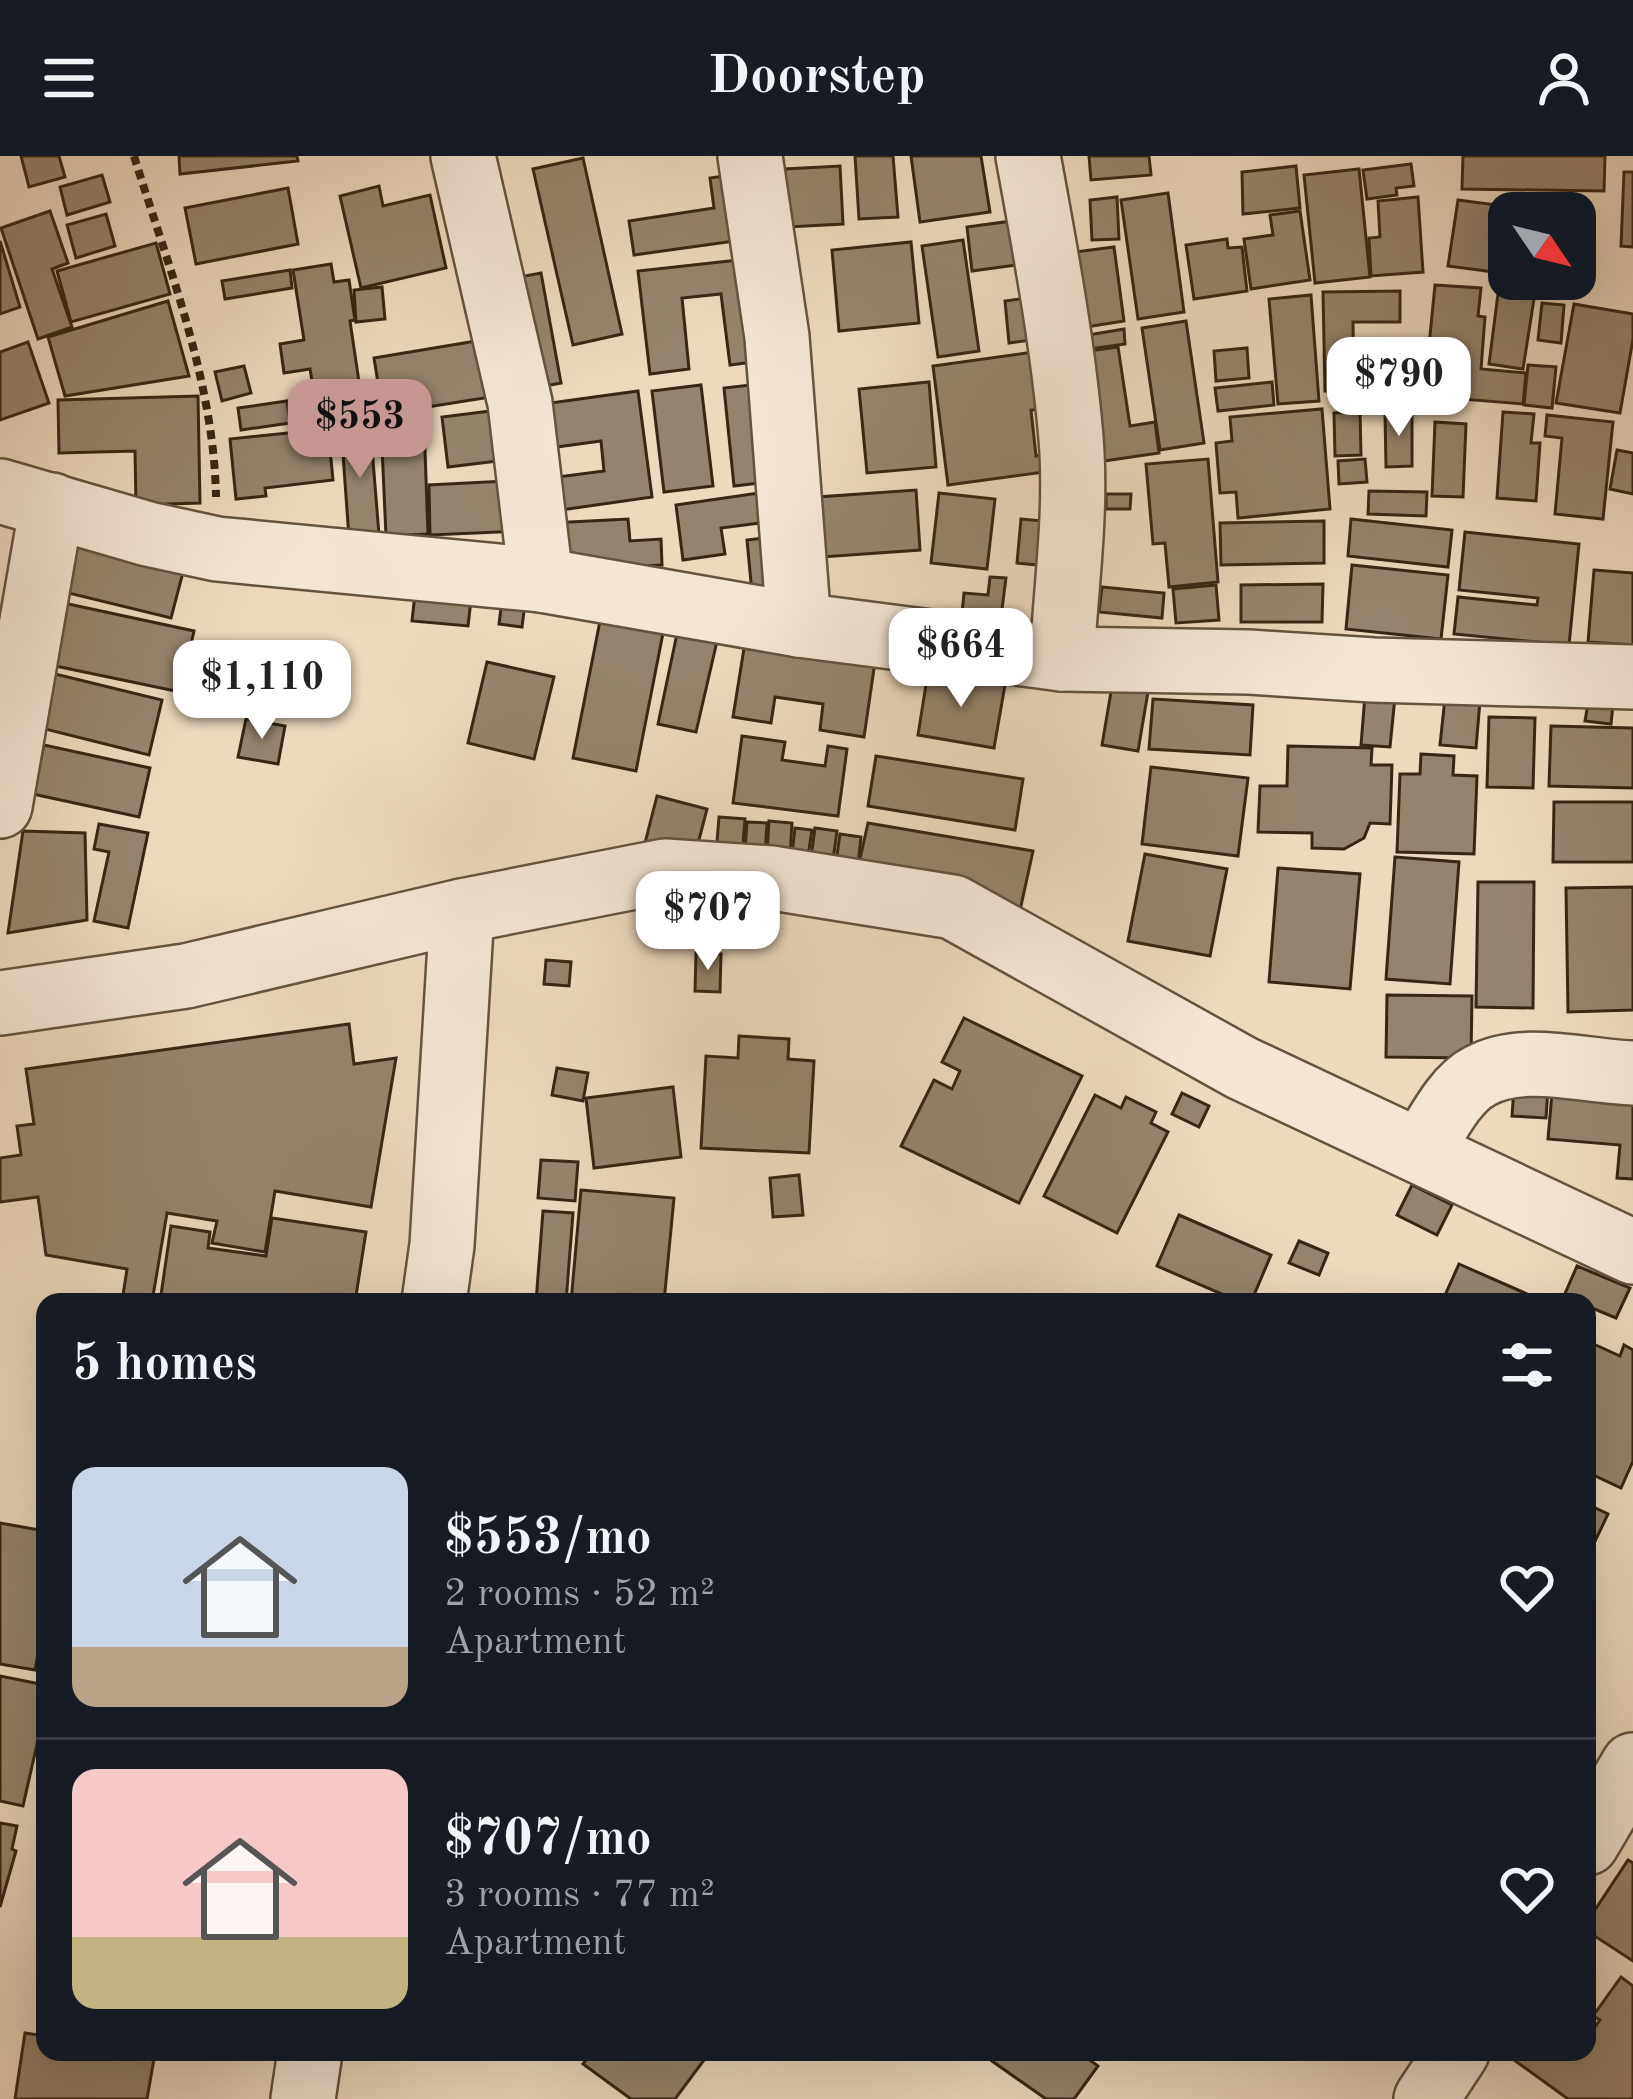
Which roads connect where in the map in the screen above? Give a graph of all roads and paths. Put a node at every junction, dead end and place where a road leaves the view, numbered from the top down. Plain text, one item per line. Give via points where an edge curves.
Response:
1 (134, 156) edge
2 (463, 156) edge
3 (750, 156) edge
4 (1028, 156) edge
5 (26, 498) edge
6 (218, 549) junction
7 (541, 580) junction
8 (800, 625) junction
9 (1062, 659) junction
10 (1633, 677) edge
11 (0, 806) edge
12 (462, 911) junction
13 (0, 1003) edge
14 (1633, 1073) edge
15 (1420, 1151) junction
16 (1633, 1252) edge
17 (435, 1293) edge
18 (1596, 1747) edge
19 (1633, 1760) edge
20 (1596, 1827) edge
21 (309, 2061) edge
22 (1450, 2061) edge
23 (303, 2099) edge
24 (1426, 2099) edge

1 - 6 path via 189,333 215,452
2 - 7 street via 520,404
3 - 8 street via 777,337
4 - 9 street via 1071,440
5 - 6 street
5 - 11 street
6 - 7 street
7 - 8 street
8 - 9 street
9 - 10 street
12 - 13 street via 186,976
12 - 15 street via 665,871 772,878 953,908 1241,1068
12 - 17 street
14 - 15 street via 1513,1066 1478,1076
15 - 16 street
18 - 19 street
19 - 20 street
21 - 23 street
22 - 24 street

